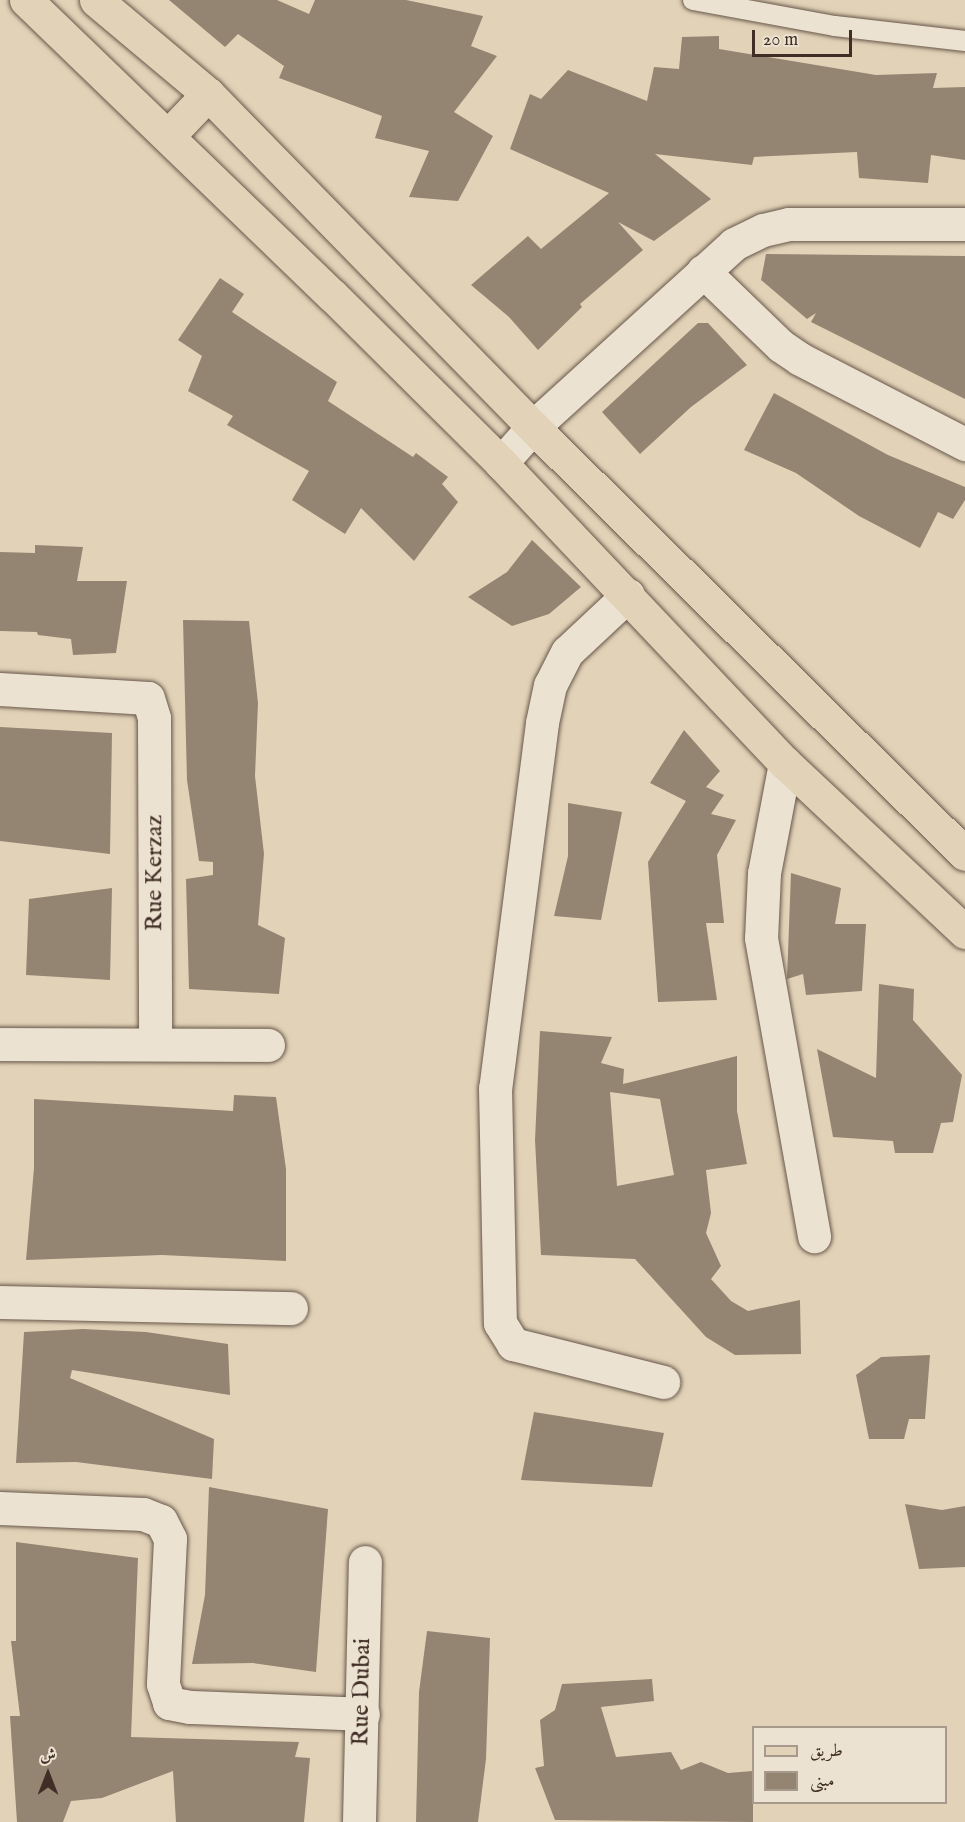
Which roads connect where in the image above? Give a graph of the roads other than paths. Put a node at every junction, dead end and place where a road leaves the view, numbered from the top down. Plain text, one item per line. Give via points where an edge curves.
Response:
1 (26, 0) edge
2 (96, 0) edge
3 (693, 0) edge
4 (965, 41) edge
5 (208, 94) junction
6 (168, 136) junction
7 (965, 225) edge
8 (703, 271) junction
9 (533, 427) junction
10 (965, 444) edge
11 (501, 463) junction
12 (628, 595) junction
13 (0, 689) edge
14 (785, 763) junction
15 (965, 854) edge
16 (965, 932) edge
17 (155, 1043) junction
18 (0, 1044) edge
19 (268, 1045) dead end
20 (814, 1236) dead end
21 (0, 1302) edge
22 (291, 1308) dead end
23 (663, 1382) dead end
24 (0, 1509) edge
25 (365, 1562) dead end
26 (363, 1714) junction
27 (358, 1822) edge

1 - 6 main road
2 - 5 main road
3 - 4 lane via 835,26
5 - 6 main road
5 - 9 main road
6 - 11 main road
7 - 8 street via 789,224 763,230 734,244
8 - 9 street
8 - 10 street via 781,346 800,359
9 - 11 street
9 - 15 main road
11 - 12 main road
12 - 14 main road
12 - 23 street via 567,652 550,685 542,723 495,1088 500,1323 513,1344
13 - 17 street, Rue Kerzaz via 148,699 154,718
14 - 16 main road
14 - 20 street via 764,873 761,938
17 - 18 street
17 - 19 street
21 - 22 street
24 - 26 street via 143,1514 161,1521 170,1539 163,1684 169,1703
25 - 26 street, Rue Dubai
26 - 27 street, Rue Dubai

